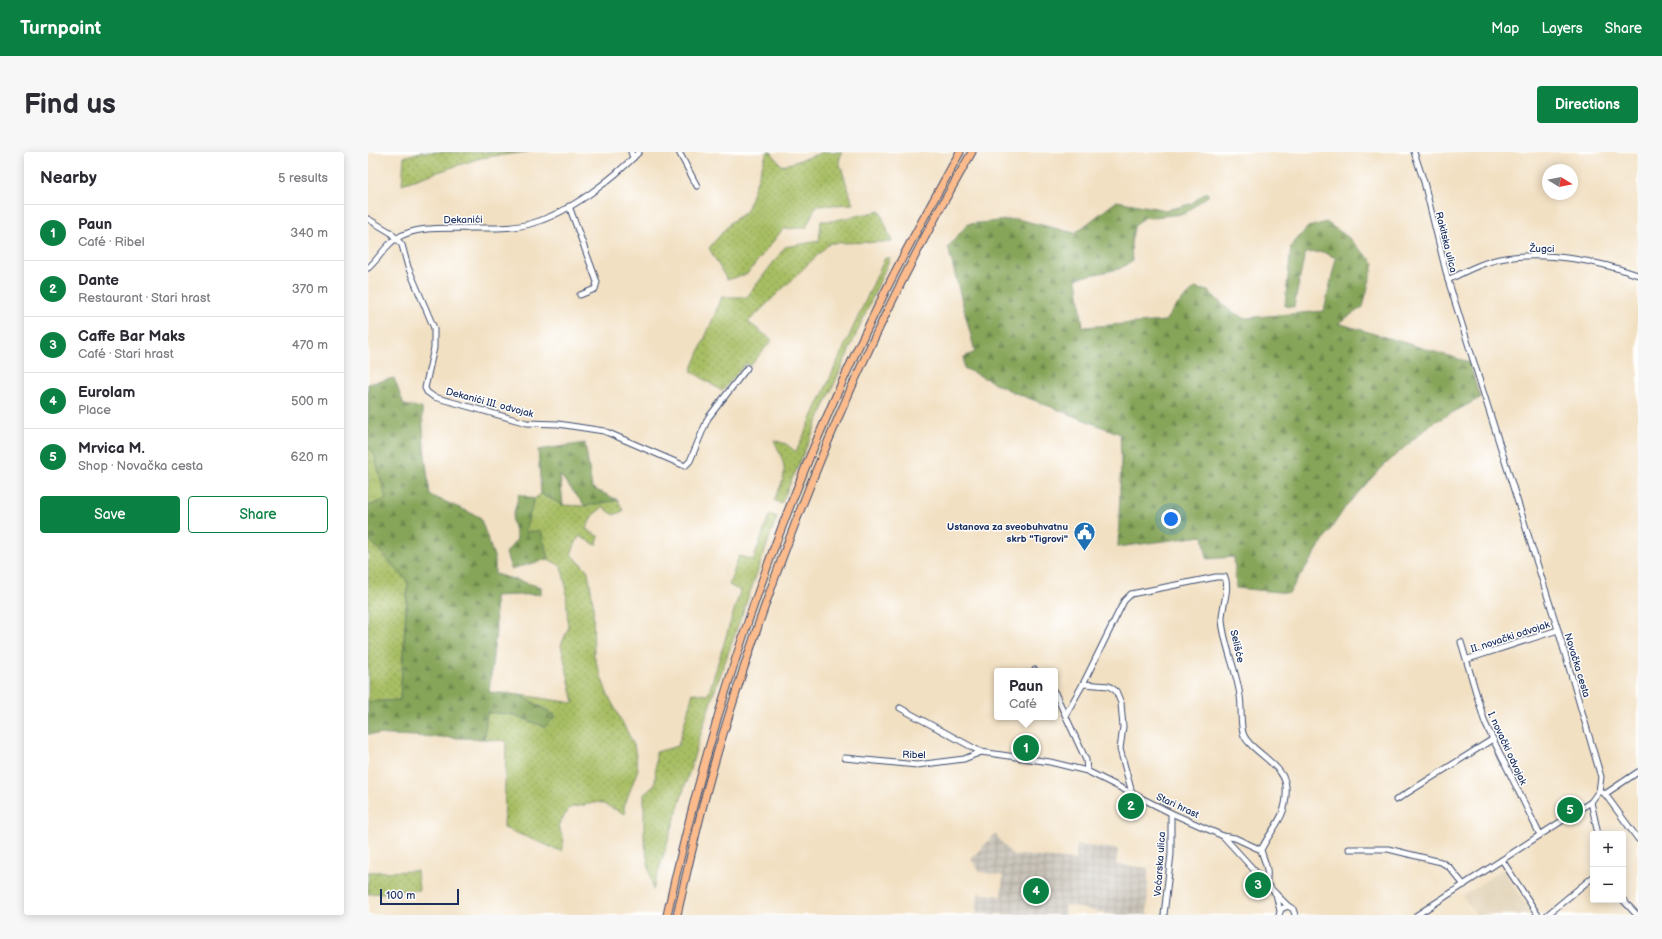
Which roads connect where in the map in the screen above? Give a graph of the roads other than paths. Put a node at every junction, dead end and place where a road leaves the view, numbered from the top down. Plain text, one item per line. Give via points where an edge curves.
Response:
1 (630, 152) edge
2 (639, 152) edge
3 (679, 152) edge
4 (960, 152) edge
5 (972, 152) edge
6 (1414, 152) edge
7 (633, 158) junction
8 (697, 186) dead end
9 (569, 206) junction
10 (368, 219) edge
11 (397, 238) junction
12 (368, 268) edge
13 (1638, 275) edge
14 (1448, 280) junction
15 (580, 295) dead end
16 (1464, 335) joint
17 (747, 368) dead end
18 (1558, 630) junction
19 (1461, 642) dead end
20 (1468, 659) junction
21 (1083, 684) junction
22 (1058, 699) edge
23 (900, 708) dead end
24 (1066, 714) junction
25 (1493, 739) junction
26 (981, 752) junction
27 (845, 758) dead end
28 (1088, 771) junction
29 (1638, 772) edge
30 (1599, 791) junction
31 (1132, 793) junction
32 (1605, 794) junction
33 (1396, 800) dead end
34 (1591, 802) junction
35 (1171, 813) junction
36 (1597, 831) edge
37 (1540, 834) junction
38 (1223, 836) junction
39 (1638, 839) edge
40 (1349, 849) dead end
41 (1261, 850) junction
42 (1502, 860) junction
43 (1590, 879) edge
44 (1266, 882) junction
45 (1464, 885) junction
46 (1276, 894) junction
47 (1626, 903) edge
48 (1288, 906) junction
49 (1279, 913) edge
50 (1295, 914) edge
51 (667, 915) edge
52 (677, 915) edge
53 (1164, 915) edge
54 (1417, 915) edge
55 (1538, 915) edge
56 (1547, 915) edge
57 (1637, 915) edge

1 - 7 street
2 - 7 street, Dekanići
3 - 8 street
4 - 51 highway via 886,289 778,540 714,730
5 - 52 highway via 893,299 857,375 796,521 757,628 723,733
6 - 14 street, Rakitska ulica
7 - 9 street, Dekanići via 585,197
9 - 11 street, Dekanići via 533,223 511,227 427,228
9 - 15 street via 597,282 595,289
10 - 11 street
11 - 12 street, Dekanići
11 - 17 street, Dekanići III. odvojak via 434,328 434,348 425,388 434,397 527,423 558,424 604,431 686,466 711,413
13 - 14 street, Žugci via 1614,266 1545,256 1505,258 1475,267
14 - 16 street, Rakitska ulica
16 - 18 street, Novačka cesta
18 - 20 street, II. novački odvojak
18 - 30 street, Novačka cesta via 1600,769
19 - 20 street, I. novački odvojak
20 - 25 street, I. novački odvojak via 1479,705
21 - 24 street
21 - 31 street via 1109,686 1116,691 1123,728 1120,749
21 - 41 street, Selišće via 1124,601 1131,594 1225,577 1227,583 1222,620 1240,696 1243,732 1247,742 1267,758 1286,784 1285,803 1280,821
22 - 24 street
23 - 26 street, Ribel
24 - 28 street via 1086,760
25 - 33 street
25 - 37 street, I. novački odvojak
26 - 27 street, Ribel via 964,759 917,765
26 - 28 street, Ribel via 1050,762
28 - 31 street, Stari hrast
29 - 32 street
30 - 32 street
30 - 34 street
31 - 35 street, Stari hrast
32 - 39 street
34 - 36 street
34 - 37 street
35 - 38 street, Stari hrast
35 - 53 street, Voćarska ulica via 1171,854
37 - 42 street
38 - 41 street
38 - 44 street, Stari hrast
40 - 45 street via 1388,849 1441,862 1449,867
41 - 44 street via 1268,869
42 - 45 street
42 - 55 street
43 - 56 street
44 - 46 street, Stari hrast
45 - 54 street
46 - 48 street, Stari hrast
46 - 49 street, Stari hrast
47 - 57 street
48 - 49 street via 1283,907
48 - 50 street, Stari hrast

